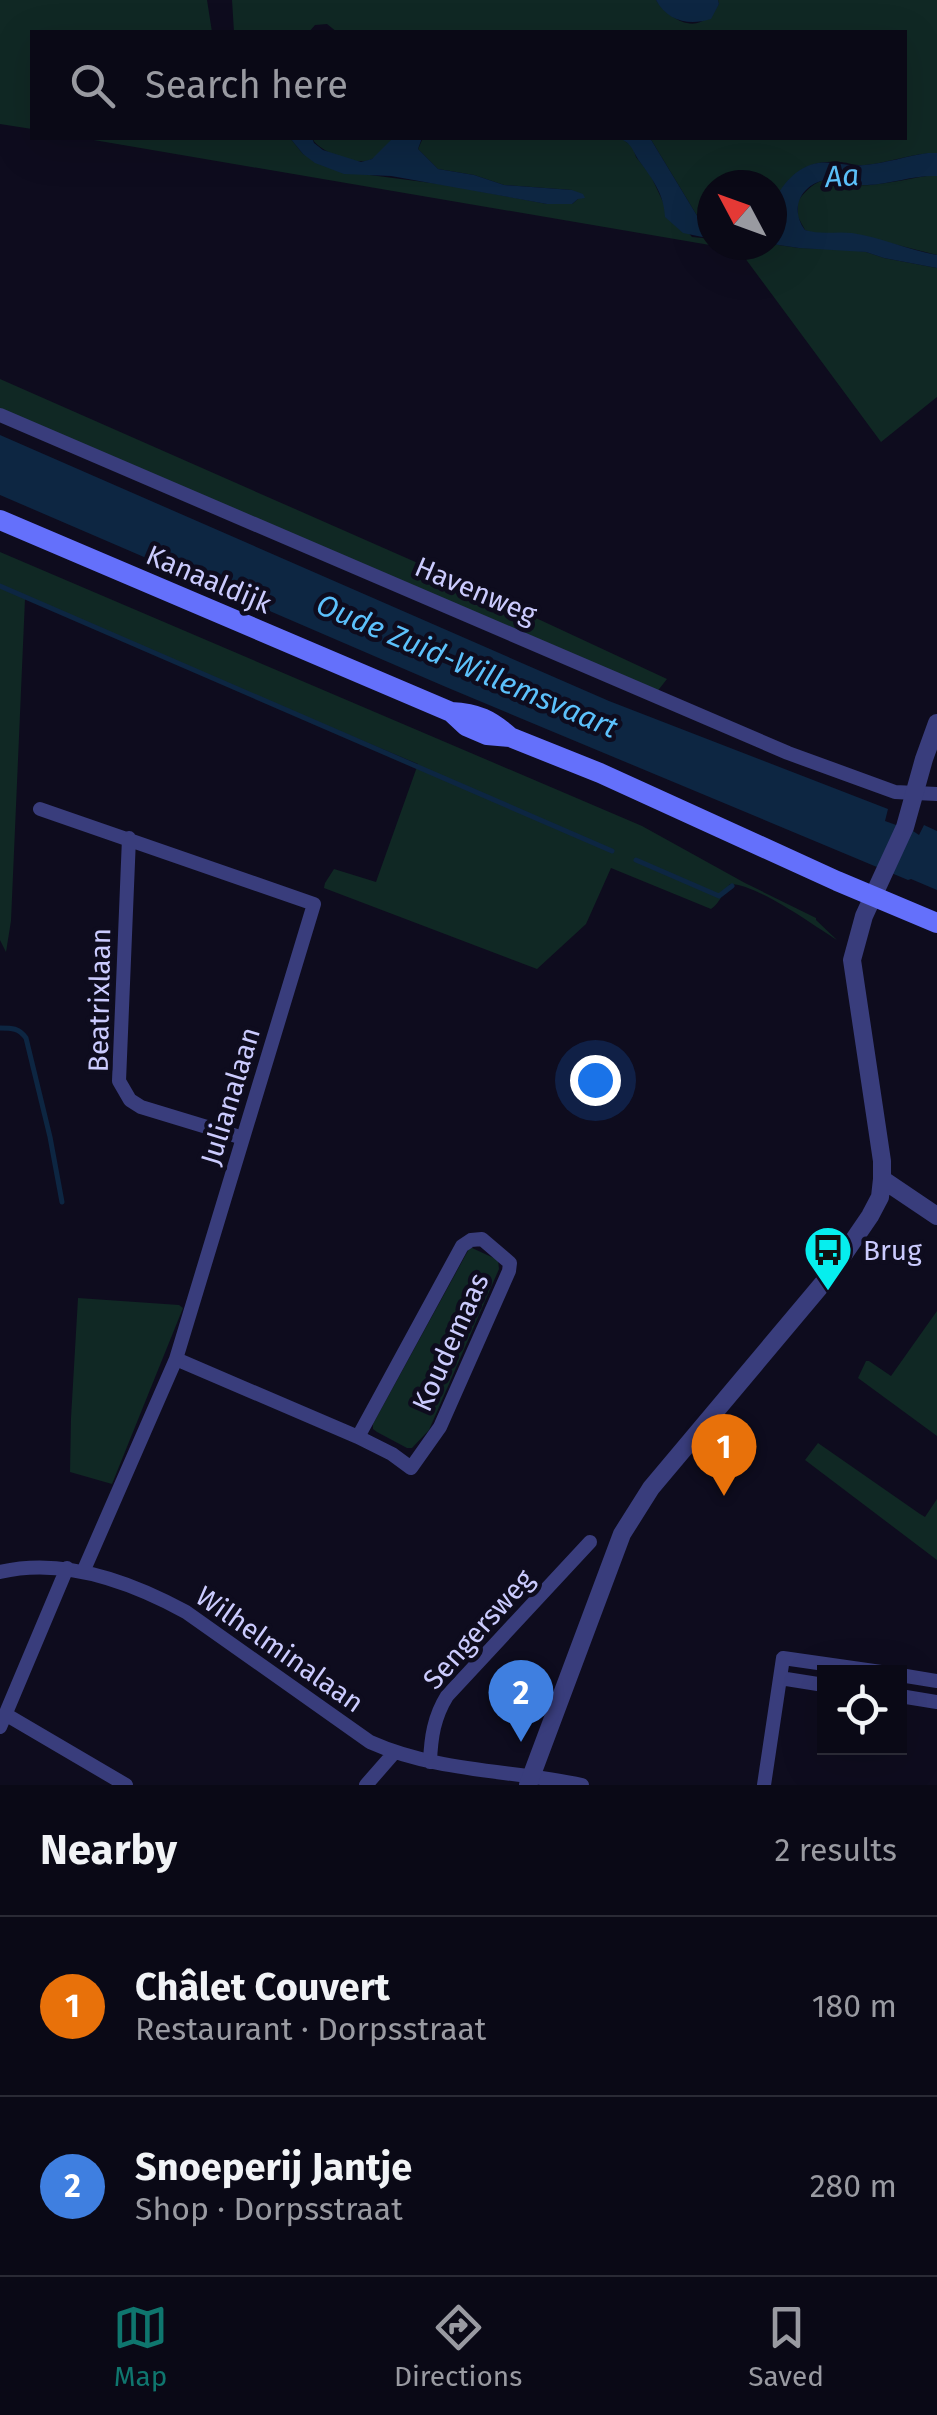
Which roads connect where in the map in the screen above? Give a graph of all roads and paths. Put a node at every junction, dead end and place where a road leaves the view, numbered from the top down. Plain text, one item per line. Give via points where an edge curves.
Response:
1 (0, 415) edge
2 (0, 520) edge
3 (937, 723) edge
4 (916, 794) junction
5 (937, 794) edge
6 (40, 809) dead end
7 (128, 838) junction
8 (873, 896) junction
9 (937, 923) edge
10 (243, 1138) junction
11 (882, 1179) junction
12 (937, 1216) edge
13 (176, 1359) junction
14 (358, 1437) junction
15 (590, 1542) dead end
16 (75, 1570) junction
17 (0, 1572) edge
18 (832, 1665) edge
19 (907, 1676) edge
20 (780, 1678) junction
21 (937, 1681) edge
22 (817, 1683) edge
23 (907, 1697) edge
24 (937, 1702) edge
25 (3, 1721) edge
26 (394, 1753) junction
27 (430, 1762) junction
28 (530, 1781) edge
29 (126, 1785) edge
30 (366, 1785) edge
31 (582, 1785) edge
32 (764, 1785) edge

1 - 4 street, Havenweg via 788,753
2 - 8 main road, Kanaaldijk via 451,712 493,721 510,737
3 - 4 street
4 - 5 street, Havenweg
4 - 8 street
6 - 7 street, Julianalaan
7 - 10 street, Beatrixlaan via 119,1081 141,1108
7 - 10 street, Julianalaan via 314,904
8 - 9 main road, Kanaaldijk
8 - 11 street via 852,960
10 - 13 street, Julianalaan
11 - 12 street
11 - 28 street via 870,1216 829,1276 632,1515
13 - 14 street, Koudemaas
13 - 16 street, Julianalaan
14 - 14 street, Koudemaas via 462,1246 482,1239 510,1263 509,1271 440,1427 411,1468
15 - 27 street, Sengersweg via 447,1696
16 - 17 street, Wilhelminalaan
16 - 25 street, Julianalaan
16 - 26 street, Wilhelminalaan via 186,1612
18 - 20 street via 783,1658
19 - 21 street
20 - 22 street
20 - 32 street
23 - 24 street
25 - 29 street
26 - 27 street, Wilhelminalaan
26 - 30 street
27 - 28 street, Wilhelminalaan
28 - 31 street, Wilhelminalaan

